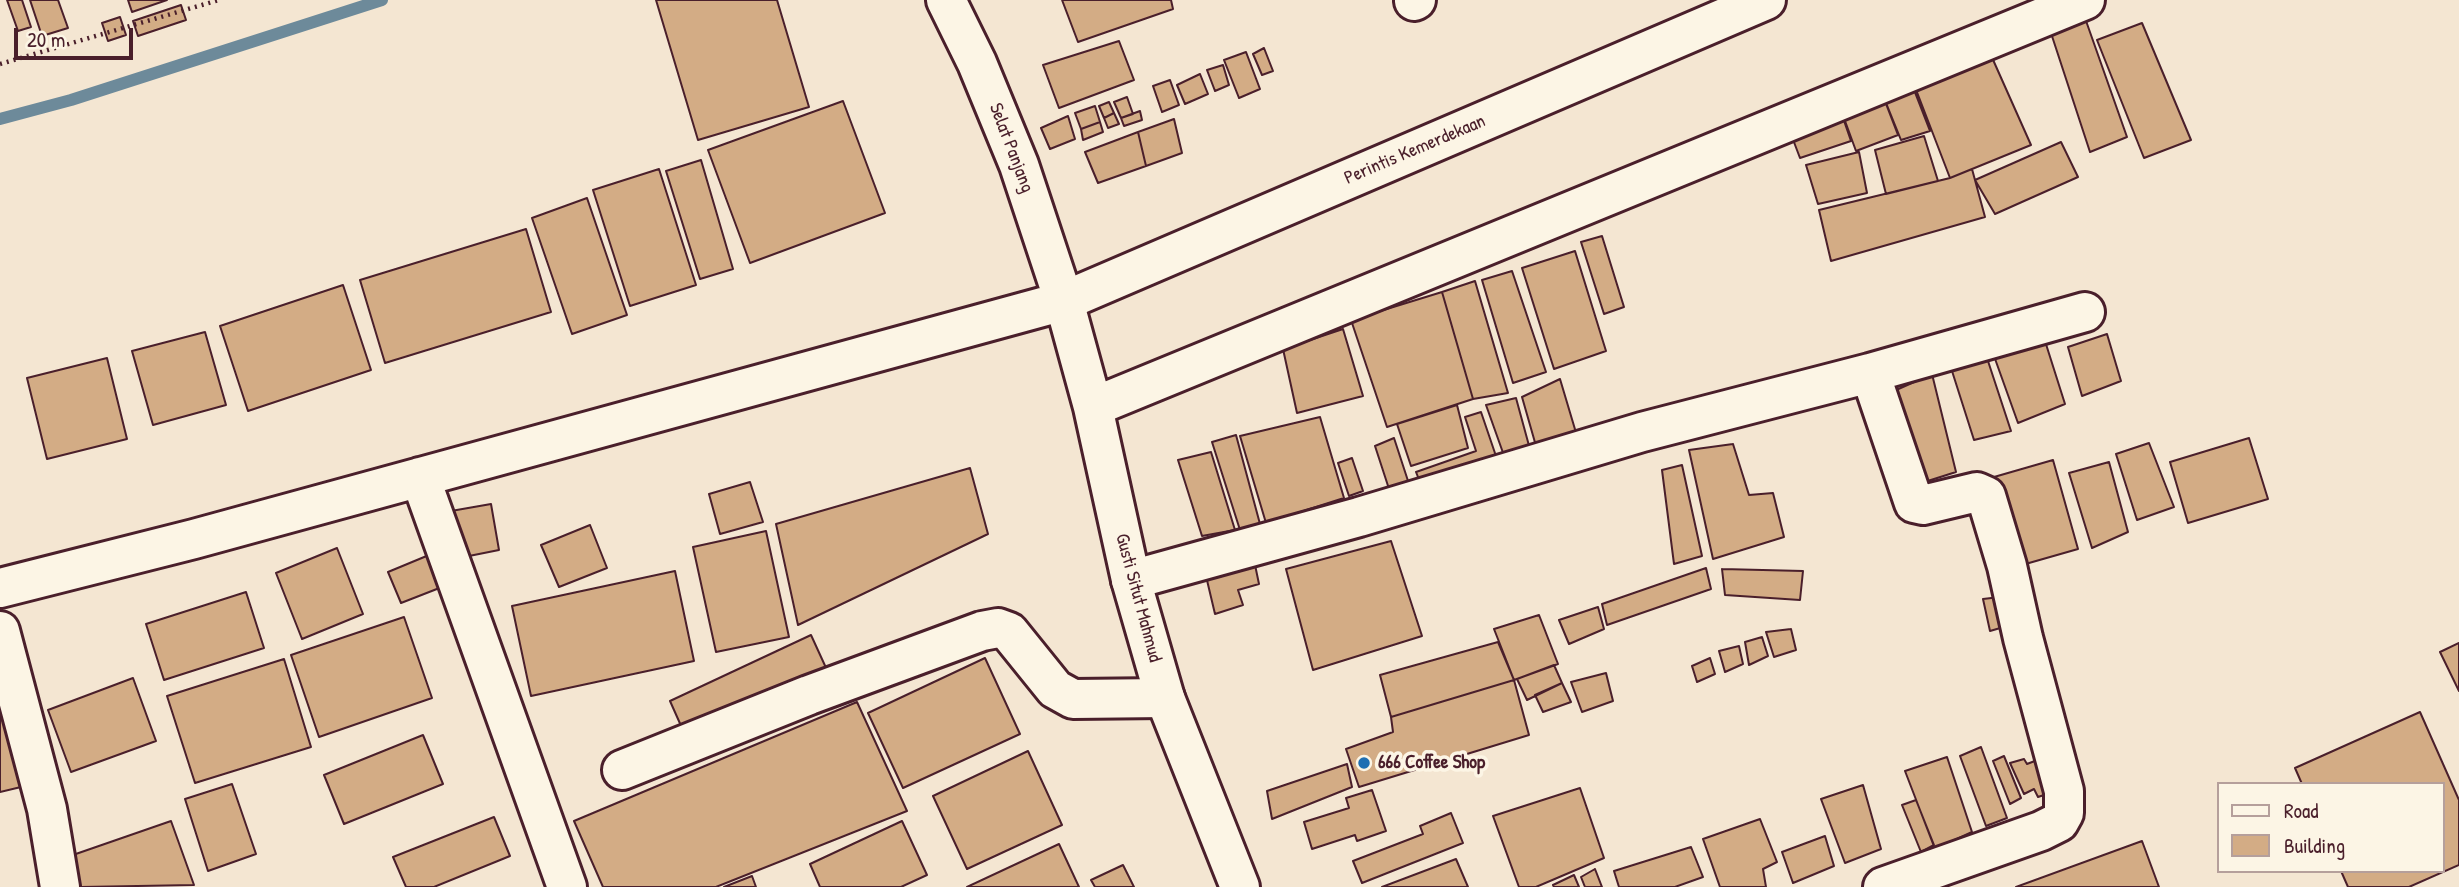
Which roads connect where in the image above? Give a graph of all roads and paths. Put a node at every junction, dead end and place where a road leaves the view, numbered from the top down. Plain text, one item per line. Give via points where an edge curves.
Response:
1 (219, 0) edge
2 (946, 0) edge
3 (1766, 0) edge
4 (2085, 0) edge
5 (0, 64) edge
6 (1064, 301) junction
7 (2085, 312) dead end
8 (1870, 373) junction
9 (1093, 407) junction
10 (420, 477) junction
11 (1131, 580) junction
12 (0, 588) edge
13 (0, 631) edge
14 (1165, 698) junction
15 (622, 770) dead end
16 (60, 887) edge
17 (567, 887) edge
18 (1240, 887) edge
19 (1883, 887) edge

1 - 5 path
2 - 6 main road, Selat Panjang via 1019,165
3 - 6 main road, Perintis Kemerdekaan
4 - 9 main road
6 - 9 main road, Gusti Situt Mahmud
6 - 10 main road, Perintis Kemerdekaan
7 - 8 main road
8 - 11 main road via 1642,432
8 - 19 main road via 1914,503 1923,505 1977,492 1986,496 2064,791 2064,813 2050,826
9 - 11 main road, Gusti Situt Mahmud
10 - 12 main road, Perintis Kemerdekaan
10 - 17 main road
11 - 14 main road, Gusti Situt Mahmud
13 - 16 main road via 47,809
14 - 15 main road via 1073,699 1055,690 1009,632 998,628 809,695
14 - 18 main road, Gusti Situt Mahmud

